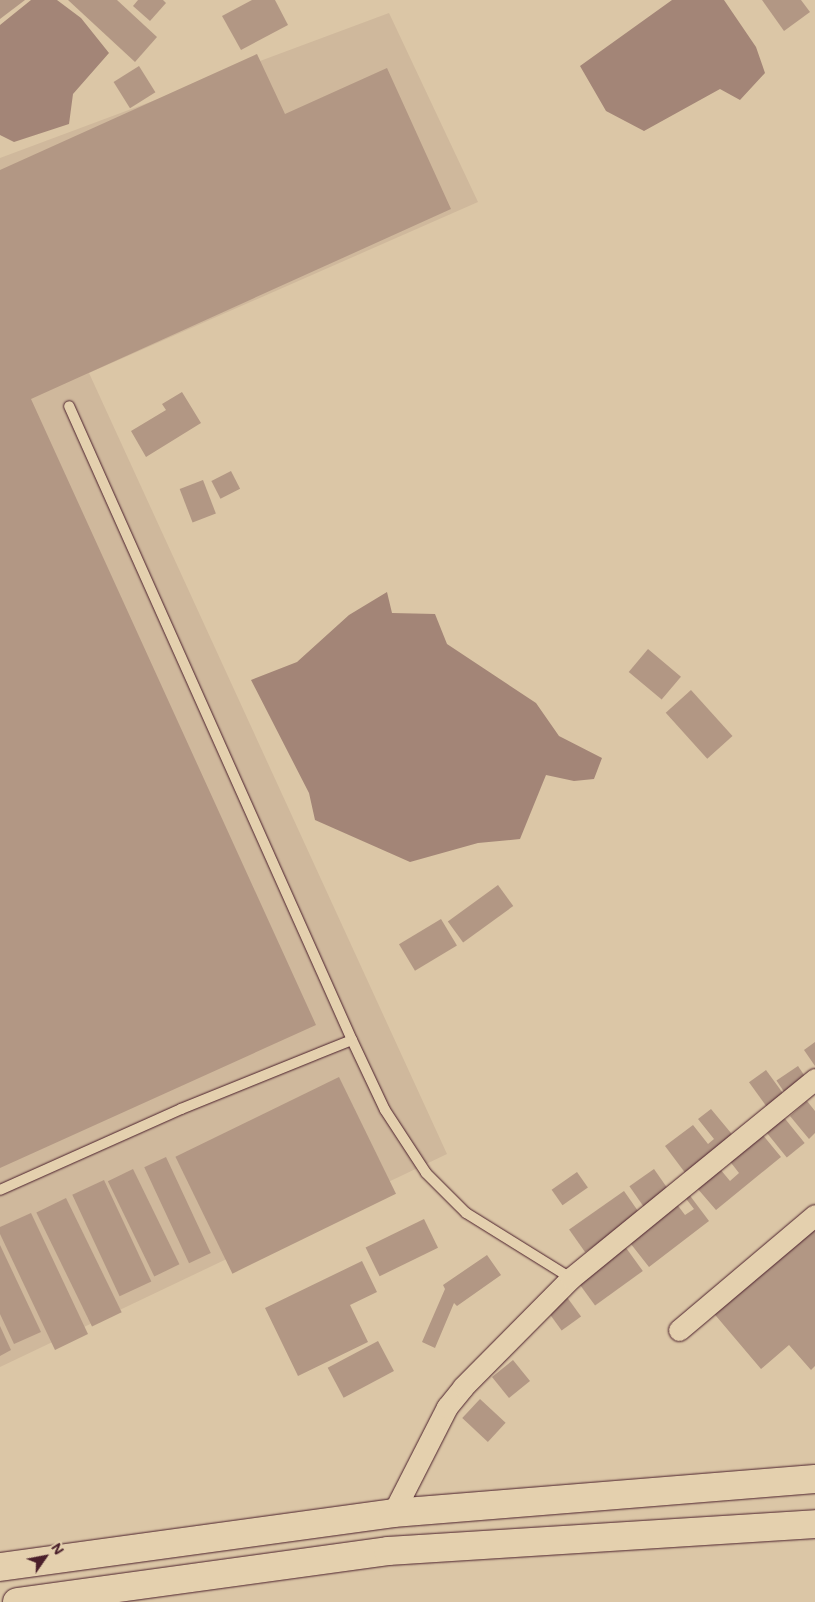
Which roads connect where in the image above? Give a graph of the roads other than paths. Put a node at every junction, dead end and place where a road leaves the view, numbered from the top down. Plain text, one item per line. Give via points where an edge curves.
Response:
1 (69, 406) dead end
2 (352, 1040) junction
3 (815, 1079) edge
4 (0, 1190) edge
5 (815, 1215) edge
6 (571, 1278) junction
7 (679, 1330) dead end
8 (815, 1479) edge
9 (393, 1513) junction
10 (815, 1524) edge
11 (0, 1567) edge
12 (17, 1602) edge

1 - 2 lane
2 - 4 lane via 181,1109
2 - 6 lane via 385,1110 426,1173 466,1213
3 - 6 street
5 - 7 street
6 - 9 street via 447,1407
8 - 9 main road
9 - 11 main road
10 - 12 main road via 388,1551

